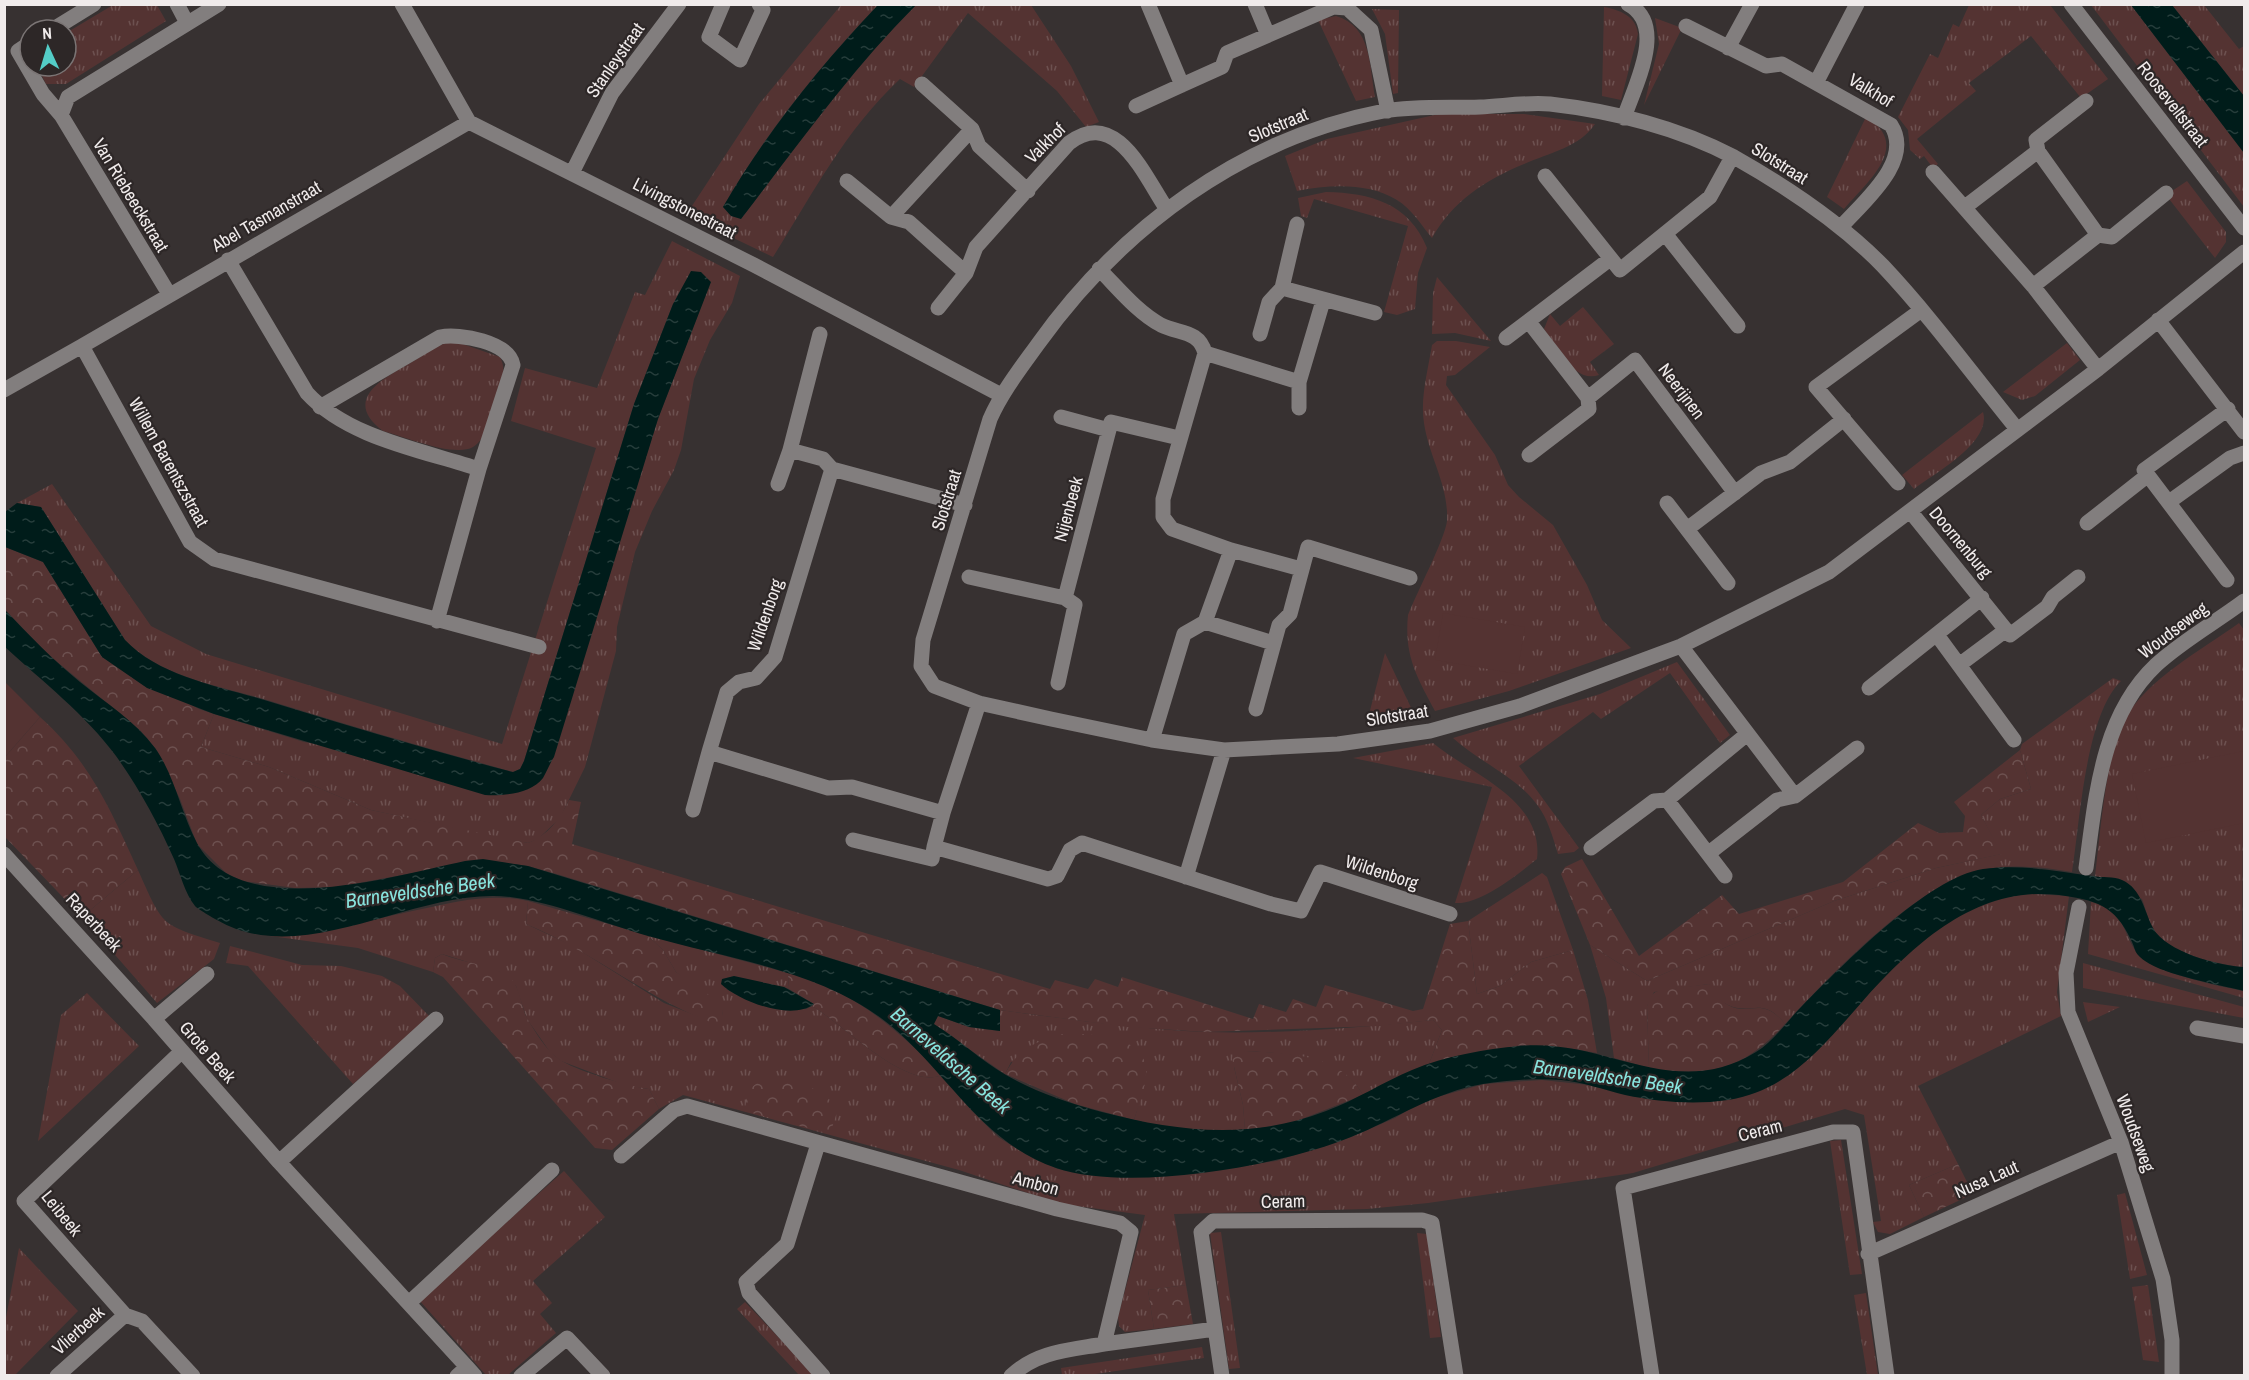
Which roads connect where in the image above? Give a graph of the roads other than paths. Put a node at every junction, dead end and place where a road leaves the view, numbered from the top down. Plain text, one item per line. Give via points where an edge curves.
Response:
1 (94, 4) edge
2 (177, 4) edge
3 (219, 4) edge
4 (402, 4) edge
5 (679, 4) edge
6 (723, 4) edge
7 (759, 4) edge
8 (1148, 4) edge
9 (1255, 4) edge
10 (1628, 4) edge
11 (1752, 4) edge
12 (2071, 4) edge
13 (1856, 5) edge
14 (71, 18) edge
15 (187, 23) junction
16 (1686, 26) dead end
17 (1268, 35) junction
18 (1728, 48) junction
19 (34, 78) edge
20 (1817, 81) junction
21 (922, 84) dead end
22 (1182, 85) junction
23 (2086, 101) dead end
24 (1136, 106) dead end
25 (1388, 111) junction
26 (61, 115) junction
27 (1624, 118) junction
28 (469, 122) junction
29 (972, 129) junction
30 (2038, 151) junction
31 (1732, 157) junction
32 (1933, 172) dead end
33 (572, 173) junction
34 (1545, 176) dead end
35 (847, 181) dead end
36 (1028, 190) junction
37 (2166, 192) dead end
38 (1965, 207) junction
39 (1166, 208) junction
40 (891, 217) junction
41 (1298, 224) dead end
42 (1841, 227) junction
43 (2244, 228) edge
44 (1666, 235) junction
45 (2098, 235) junction
46 (2244, 252) edge
47 (1610, 259) junction
48 (228, 260) junction
49 (1099, 269) junction
50 (966, 273) junction
51 (2033, 286) junction
52 (1282, 288) junction
53 (169, 294) junction
54 (1323, 301) junction
55 (938, 308) dead end
56 (1920, 311) junction
57 (1375, 313) dead end
58 (2158, 320) junction
59 (1529, 322) junction
60 (1738, 326) dead end
61 (820, 334) dead end
62 (1260, 334) dead end
63 (1506, 338) dead end
64 (82, 346) junction
65 (1205, 353) junction
66 (2098, 369) junction
67 (1299, 382) junction
68 (4, 390) edge
69 (1001, 396) junction
70 (1588, 398) junction
71 (320, 407) junction
72 (1299, 408) dead end
73 (2228, 409) junction
74 (1061, 417) dead end
75 (1844, 419) junction
76 (2017, 429) junction
77 (1109, 430) junction
78 (2244, 432) edge
79 (1179, 438) junction
80 (790, 450) junction
81 (2244, 453) edge
82 (1529, 456) dead end
83 (479, 469) junction
84 (832, 469) junction
85 (2148, 475) junction
86 (1898, 483) dead end
87 (778, 484) dead end
88 (1735, 493) junction
89 (2169, 502) junction
90 (1666, 503) dead end
91 (965, 505) junction
92 (1910, 511) junction
93 (2086, 523) dead end
94 (1687, 529) junction
95 (1231, 550) junction
96 (1301, 569) junction
97 (969, 577) dead end
98 (2078, 577) dead end
99 (1410, 578) dead end
100 (2227, 580) dead end
101 (1728, 583) dead end
102 (1065, 598) junction
103 (1982, 598) junction
104 (2244, 601) edge
105 (437, 621) junction
106 (1204, 622) junction
107 (2006, 630) junction
108 (1937, 635) junction
109 (1273, 643) junction
110 (1680, 646) junction
111 (540, 647) dead end
112 (1959, 665) junction
113 (1058, 683) dead end
114 (1869, 688) dead end
115 (979, 703) junction
116 (1256, 710) dead end
117 (1746, 735) junction
118 (1152, 740) junction
119 (2014, 740) dead end
120 (1857, 748) dead end
121 (1224, 750) junction
122 (709, 752) junction
123 (1795, 796) junction
124 (1667, 800) junction
125 (693, 810) dead end
126 (943, 813) junction
127 (852, 840) dead end
128 (934, 847) junction
129 (1591, 848) dead end
130 (1708, 853) junction
131 (4, 854) edge
132 (2086, 868) dead end
133 (1725, 876) dead end
134 (1186, 877) junction
135 (2079, 907) dead end
136 (1449, 914) dead end
137 (207, 974) dead end
138 (154, 1019) junction
139 (436, 1019) dead end
140 (2198, 1028) dead end
141 (2244, 1036) edge
142 (181, 1052) junction
143 (2121, 1142) junction
144 (818, 1144) junction
145 (621, 1156) dead end
146 (279, 1162) junction
147 (552, 1170) dead end
148 (1868, 1254) junction
149 (410, 1302) junction
150 (125, 1315) junction
151 (1215, 1329) junction
152 (1104, 1344) junction
153 (466, 1373) edge
154 (57, 1376) edge
155 (193, 1376) edge
156 (521, 1376) edge
157 (603, 1376) edge
158 (823, 1376) edge
159 (1011, 1376) edge
160 (1222, 1376) edge
161 (1456, 1376) edge
162 (1652, 1376) edge
163 (1887, 1376) edge
164 (2172, 1376) edge

1 - 14 street
2 - 15 street
3 - 15 street
4 - 28 street
5 - 33 street, Stanleystraat via 612,93
6 - 7 street via 710,37 740,60 763,10
8 - 22 street
9 - 17 street
10 - 27 street via 1644,18 1648,42
11 - 18 street
12 - 43 street, Rooseveltstraat
13 - 20 street, Valkhof
15 - 26 street via 68,98
16 - 18 street, Valkhof
17 - 22 street via 1227,53 1222,67
17 - 25 street via 1332,7 1347,8 1371,30
18 - 20 street, Valkhof via 1766,66 1782,64
19 - 26 street, Van Riebeeckstraat
20 - 42 street, Valkhof via 1882,117 1898,135 1892,168
21 - 29 street, Valkhof
22 - 24 street
23 - 30 street via 2036,140
25 - 27 street, Slotstraat via 1548,104
25 - 39 street, Slotstraat via 1337,122 1272,145
26 - 53 street, Van Riebeeckstraat
27 - 31 street, Slotstraat via 1688,136
28 - 33 street, Livingstonestraat
28 - 48 street, Abel Tasmanstraat
29 - 36 street, Valkhof via 979,146
29 - 40 street
30 - 38 street
30 - 45 street
31 - 42 street, Slotstraat
31 - 44 street via 1710,197
32 - 38 street
33 - 69 street, Livingstonestraat
34 - 47 street
35 - 40 street
36 - 39 street, Valkhof via 1069,143 1081,134 1099,132 1112,135 1125,147
36 - 50 street, Valkhof via 976,247
37 - 45 street via 2112,237
38 - 51 street
39 - 49 street, Slotstraat
40 - 50 street via 909,222
41 - 52 street
42 - 56 street, Slotstraat via 1883,266
44 - 47 street via 1620,270
44 - 60 street
45 - 51 street
46 - 58 street, Slotstraat
47 - 59 street
48 - 53 street, Abel Tasmanstraat
48 - 71 street via 307,393
49 - 65 street via 1144,314 1163,326 1194,335
49 - 69 street, Slotstraat via 1061,311
50 - 55 street, Valkhof
51 - 66 street
52 - 54 street
52 - 62 street via 1269,302
53 - 64 street, Abel Tasmanstraat
54 - 57 street
54 - 67 street
56 - 75 street via 1816,387
56 - 76 street, Slotstraat
58 - 66 street, Slotstraat
58 - 73 street
59 - 63 street
59 - 70 street
61 - 80 street
64 - 68 street
64 - 105 street, Willem Barentszstraat via 190,542 214,559
65 - 67 street
65 - 79 street
66 - 76 street, Slotstraat
67 - 72 street
69 - 91 street, Slotstraat
70 - 82 street, Neerijnen via 1589,409
70 - 88 street, Neerijnen via 1635,360
71 - 83 street via 349,427
71 - 83 street via 440,337 455,334 502,348 511,356 513,365
73 - 78 street
73 - 85 street via 2144,470
74 - 77 street
75 - 86 street
75 - 88 street via 1790,462 1761,473
76 - 92 street, Slotstraat
77 - 79 street via 1111,422
77 - 102 street, Nijenbeek
79 - 95 street via 1163,499 1163,517 1172,529
80 - 84 street via 823,459
80 - 87 street
81 - 89 street via 2230,458
83 - 105 street
84 - 91 street
84 - 122 street, Wildenborg via 775,657 756,678 739,682 727,692
85 - 89 street
85 - 93 street
88 - 94 street
89 - 100 street
90 - 94 street
91 - 115 street, Slotstraat via 923,640 921,666 934,686
92 - 103 street, Doornenburg
92 - 110 street, Slotstraat via 1828,572
94 - 101 street
95 - 96 street
95 - 106 street
96 - 99 street via 1308,547
96 - 109 street via 1290,614 1279,625
97 - 102 street
98 - 107 street via 2010,635
102 - 113 street via 1075,605 1075,612
103 - 107 street, Doornenburg
103 - 108 street, Doornenburg
104 - 132 street, Woudseweg via 2157,663 2116,717 2101,771
105 - 111 street, Willem Barentszstraat
106 - 109 street
106 - 118 street via 1184,634
107 - 112 street
108 - 112 street
108 - 114 street, Doornenburg
109 - 116 street
110 - 117 street
110 - 121 street, Slotstraat via 1520,706 1430,731 1338,744
112 - 119 street
115 - 118 street, Slotstraat
115 - 126 street
117 - 123 street
117 - 124 street
118 - 121 street, Slotstraat
120 - 123 street
121 - 134 street
122 - 125 street, Wildenborg
122 - 126 street via 828,788 852,787
123 - 130 street via 1777,800
124 - 129 street via 1654,801
124 - 130 street
126 - 128 street
127 - 128 street via 932,859
128 - 134 street, Wildenborg via 1048,879 1057,876 1070,850 1082,843
130 - 133 street
131 - 138 street, Raperbeek
134 - 136 street, Wildenborg via 1301,911 1320,872
135 - 143 street, Woudseweg via 2066,973 2068,1012
137 - 138 street, Grote Beek
138 - 142 street, Grote Beek
139 - 146 street
140 - 141 street
142 - 146 street, Grote Beek
142 - 150 street, Leibeek via 24,1201
143 - 148 street, Nusa Laut
143 - 164 street, Woudseweg via 2163,1280 2172,1340
144 - 145 street, Ambon via 687,1106 674,1110
144 - 152 street, Ambon via 1120,1223 1131,1232
144 - 158 street via 787,1244 746,1282 749,1293
146 - 149 street, Grote Beek
147 - 149 street
148 - 162 street, Ceram via 1853,1132 1833,1132 1623,1188
148 - 163 street, Ceram
149 - 153 street, Grote Beek
150 - 154 street, Vlierbeek
150 - 155 street, Leibeek via 142,1321
151 - 152 street
151 - 160 street, Ceram
151 - 161 street, Ceram via 1201,1232 1213,1221 1422,1220 1432,1224
152 - 159 street via 1046,1353
156 - 157 street via 567,1338

